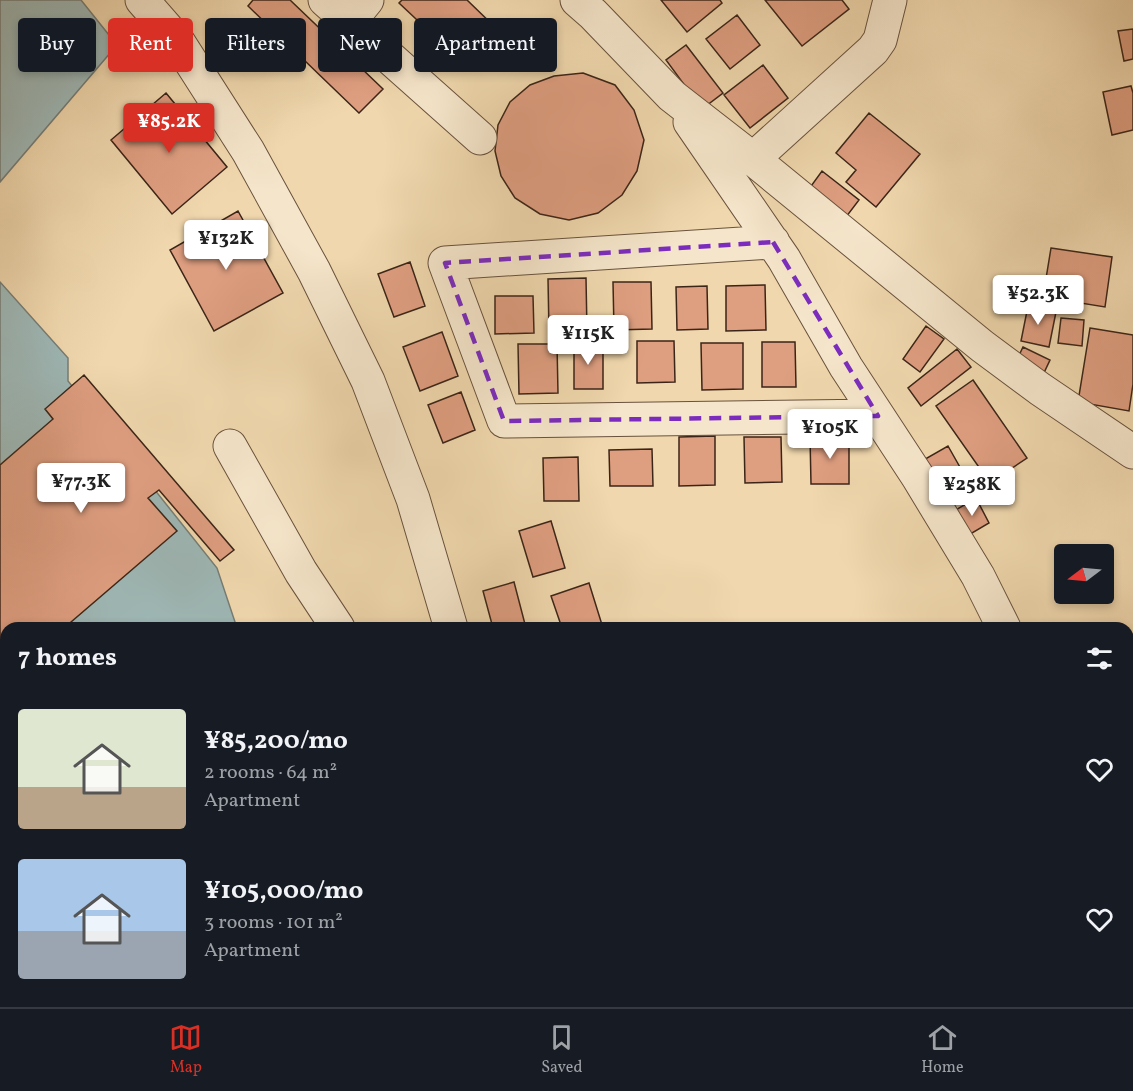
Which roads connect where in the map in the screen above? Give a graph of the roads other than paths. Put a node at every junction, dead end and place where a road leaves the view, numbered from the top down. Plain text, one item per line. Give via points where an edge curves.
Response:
1 (324, 0) edge
2 (890, 0) edge
3 (148, 2) edge
4 (591, 5) edge
5 (358, 11) edge
6 (672, 96) junction
7 (480, 138) dead end
8 (753, 159) junction
9 (773, 242) junction
10 (878, 416) junction
11 (230, 446) dead end
12 (1133, 452) edge
13 (334, 622) edge
14 (449, 622) edge
15 (1001, 622) edge

1 - 5 street
2 - 8 street via 880,40 873,50
3 - 14 street via 248,151 339,321 368,381 413,499
4 - 6 street
5 - 7 street
6 - 8 street
6 - 9 street
8 - 12 street via 982,346
9 - 10 street
9 - 10 street via 445,263 504,421
10 - 15 street via 978,576
11 - 13 street

